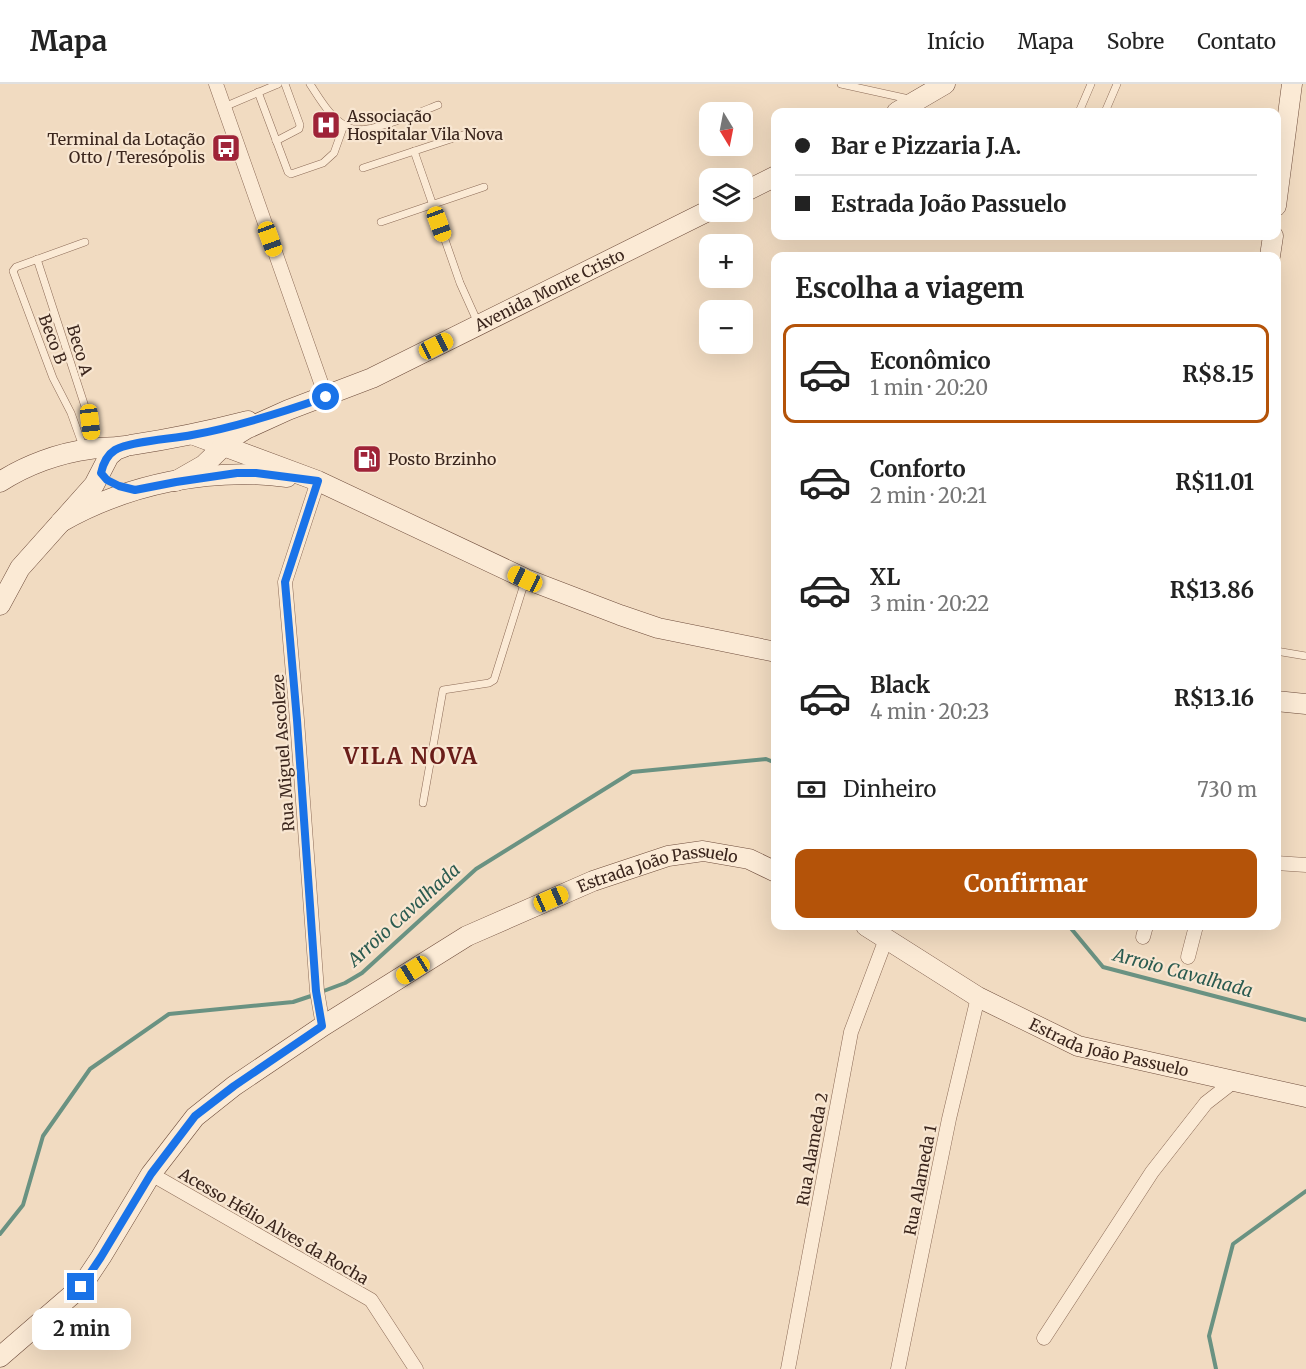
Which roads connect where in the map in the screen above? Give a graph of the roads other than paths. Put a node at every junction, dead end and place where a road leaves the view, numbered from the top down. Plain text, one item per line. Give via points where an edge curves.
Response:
1 (217, 84) edge
2 (278, 84) edge
3 (285, 84) edge
4 (310, 84) edge
5 (841, 84) edge
6 (945, 84) edge
7 (1091, 84) edge
8 (1117, 84) edge
9 (1292, 84) edge
10 (258, 92) junction
11 (918, 101) junction
12 (438, 105) dead end
13 (224, 107) junction
14 (905, 108) edge
15 (1081, 108) edge
16 (1107, 108) edge
17 (344, 125) junction
18 (466, 134) dead end
19 (276, 141) junction
20 (414, 151) junction
21 (363, 168) dead end
22 (1281, 168) edge
23 (771, 179) edge
24 (484, 187) dead end
25 (753, 188) edge
26 (431, 205) junction
27 (699, 215) edge
28 (381, 222) dead end
29 (85, 242) dead end
30 (37, 259) junction
31 (478, 325) junction
32 (326, 397) junction
33 (288, 410) junction
34 (194, 435) junction
35 (128, 446) junction
36 (224, 446) junction
37 (84, 450) junction
38 (101, 473) junction
39 (318, 481) junction
40 (0, 482) edge
41 (176, 482) junction
42 (135, 490) junction
43 (61, 522) junction
44 (525, 579) junction
45 (0, 605) edge
46 (771, 651) edge
47 (1281, 652) edge
48 (1306, 656) edge
49 (1281, 691) edge
50 (1281, 701) edge
51 (1304, 701) edge
52 (423, 803) dead end
53 (1281, 863) edge
54 (1306, 865) edge
55 (771, 869) edge
56 (872, 930) edge
57 (1195, 930) edge
58 (886, 939) junction
59 (1188, 957) dead end
60 (978, 998) junction
61 (322, 1026) junction
62 (1233, 1082) junction
63 (1306, 1097) edge
64 (151, 1174) junction
65 (1044, 1338) dead end
66 (0, 1357) edge
67 (416, 1369) edge
68 (788, 1369) edge
69 (898, 1369) edge

1 - 13 street
2 - 10 lane
3 - 19 lane via 300,125
4 - 17 lane
5 - 11 lane
6 - 11 main road
7 - 15 lane
8 - 16 lane
9 - 22 main road
10 - 13 lane
10 - 19 lane
11 - 14 main road
12 - 17 lane via 376,127 358,130
13 - 32 street
17 - 19 lane via 334,153 323,163 295,174 288,172
18 - 20 lane
20 - 21 lane
20 - 26 lane
23 - 25 main road
24 - 26 lane
26 - 28 lane
26 - 31 lane
27 - 31 main road, Avenida Monte Cristo
29 - 30 lane
30 - 37 lane, Beco A via 90,422
30 - 37 lane, Beco B via 13,269
31 - 32 main road, Avenida Monte Cristo
32 - 33 main road, Avenida Monte Cristo
33 - 34 main road, Avenida Monte Cristo
33 - 36 main road, Avenida Monte Cristo via 246,429
34 - 35 main road, Avenida Monte Cristo
34 - 36 main road
35 - 37 main road, Avenida Monte Cristo
35 - 38 main road via 109,456
36 - 39 main road
36 - 41 main road, Avenida Monte Cristo via 204,465
37 - 38 main road
37 - 40 main road, Avenida Monte Cristo via 54,457
38 - 42 main road via 107,480
38 - 43 main road
39 - 41 main road via 237,473
39 - 44 main road
39 - 61 street, Rua Miguel Ascoleze via 285,582 316,991
41 - 42 main road
42 - 43 main road
43 - 45 main road via 20,568
44 - 46 main road via 658,628
44 - 52 lane via 494,680 443,690
47 - 48 lane
49 - 51 main road
50 - 51 main road
53 - 54 street
55 - 61 main road, Estrada João Passuelo via 749,858 703,851 668,856 593,881 467,936
56 - 58 main road, Estrada João Passuelo
57 - 59 street
58 - 60 main road, Estrada João Passuelo
58 - 68 street, Rua Alameda 2 via 851,1032
60 - 62 main road, Estrada João Passuelo via 1078,1046
60 - 69 street, Rua Alameda 1
61 - 64 main road, Estrada João Passuelo via 195,1116
62 - 63 main road, Estrada João Passuelo
62 - 65 street via 1206,1103 1152,1172
64 - 66 main road, Estrada João Passuelo via 81,1287
64 - 67 street, Acesso Hélio Alves da Rocha via 371,1300

